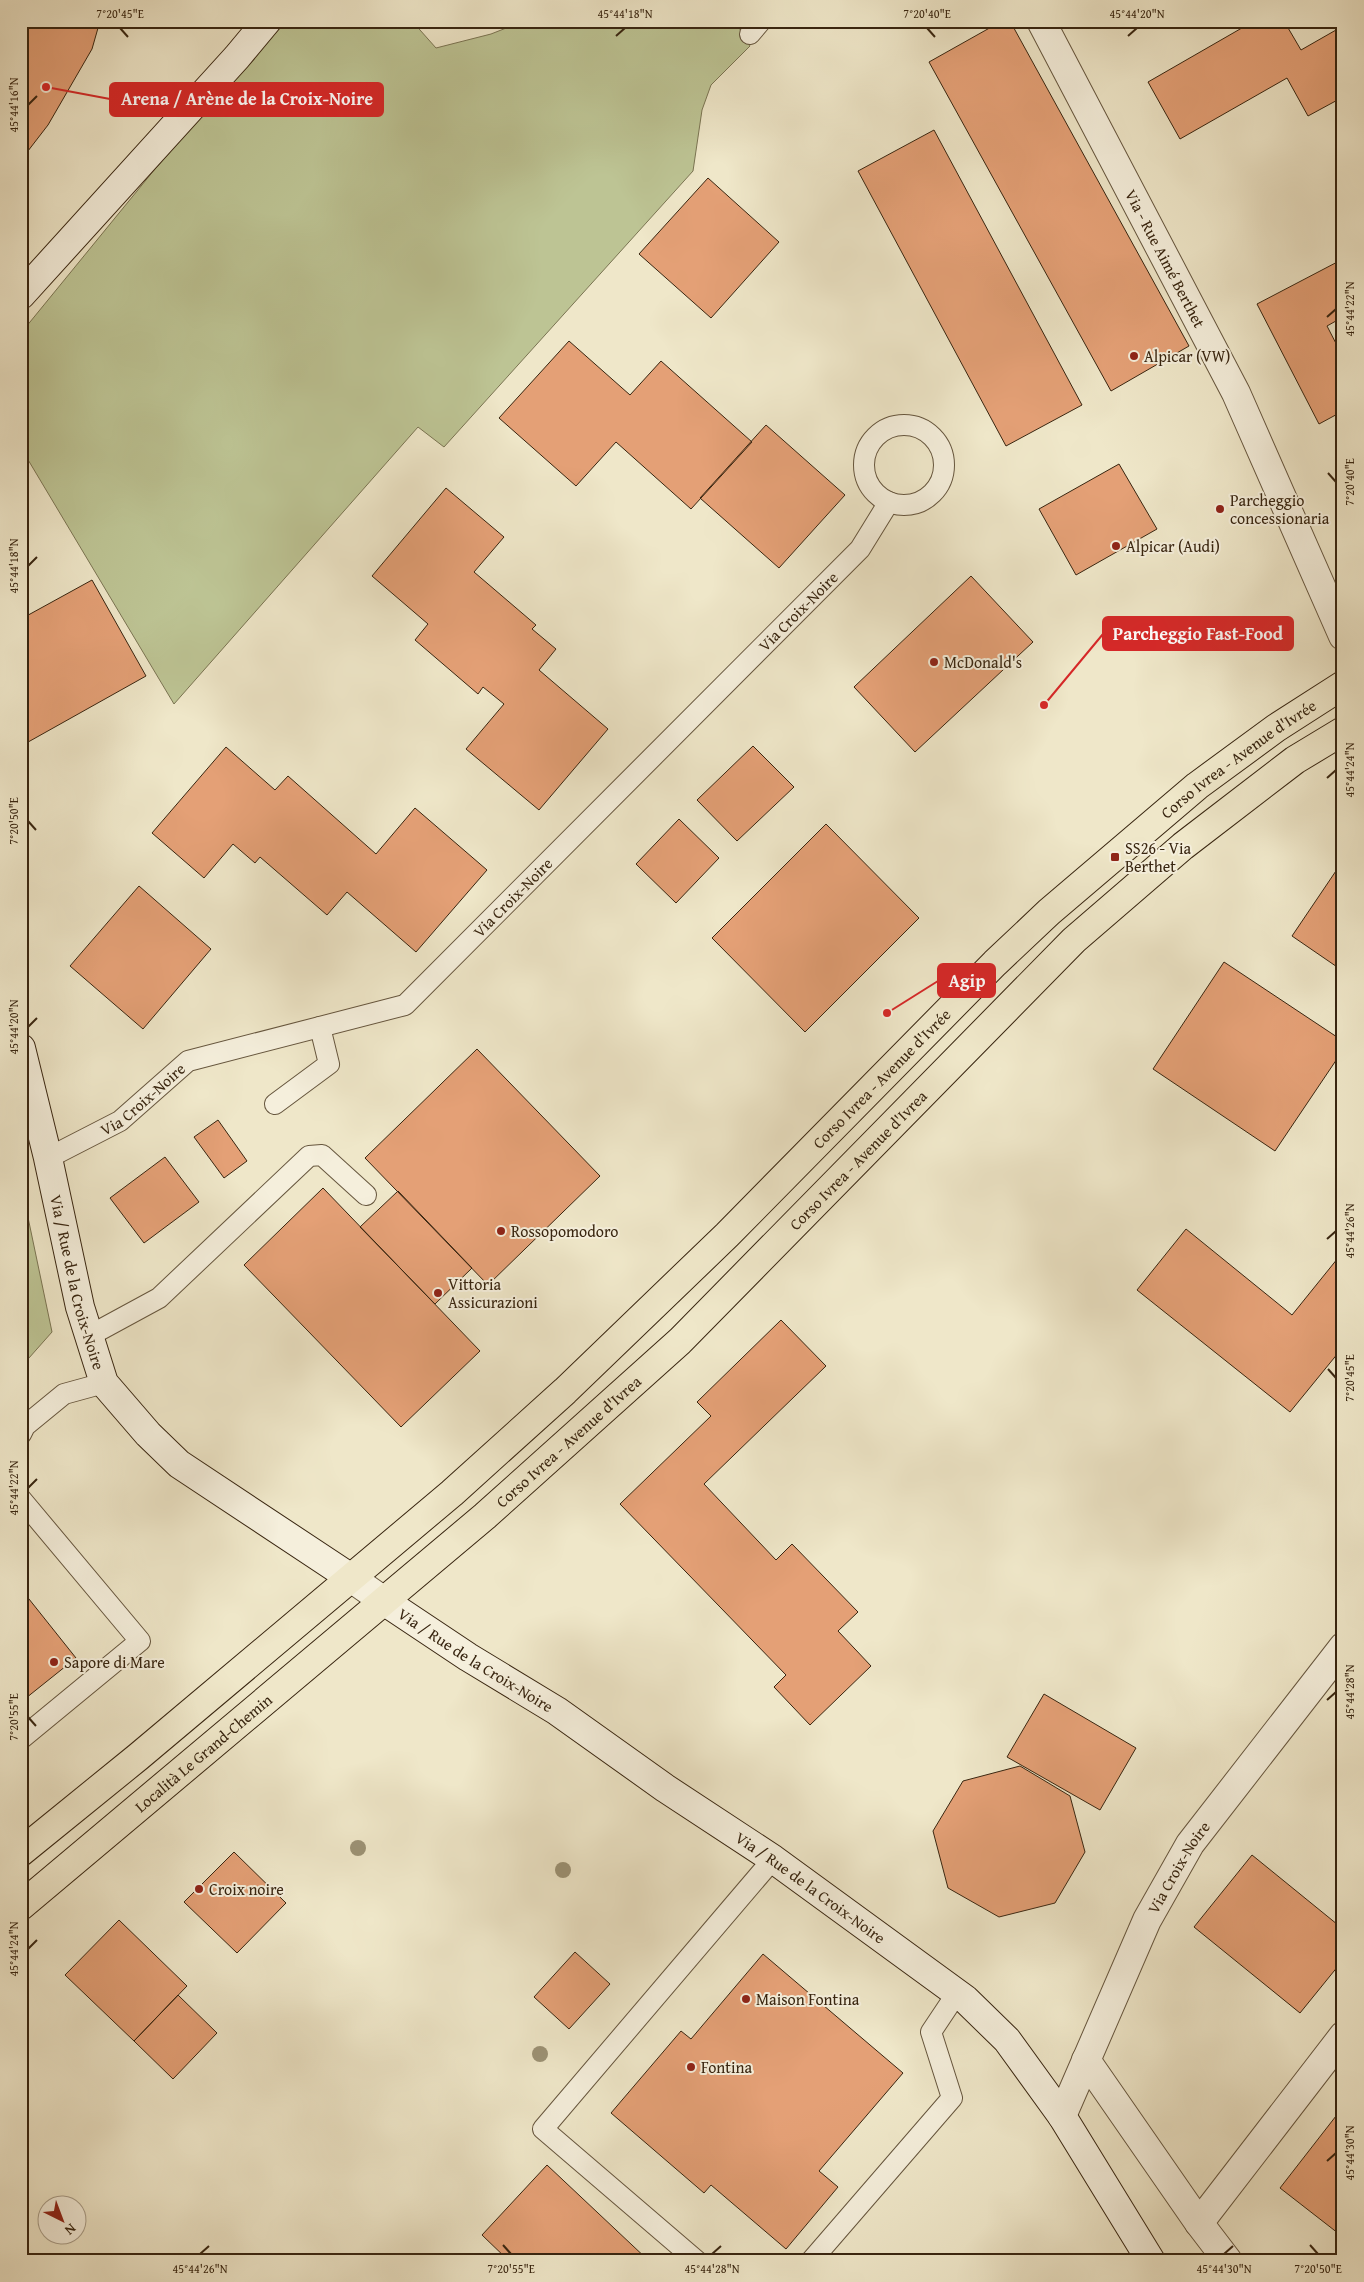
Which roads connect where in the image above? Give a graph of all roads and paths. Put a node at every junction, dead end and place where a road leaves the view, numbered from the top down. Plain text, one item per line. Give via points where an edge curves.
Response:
1 (267, 21) edge
2 (1041, 21) edge
3 (21, 295) edge
4 (888, 502) junction
5 (1340, 625) edge
6 (1343, 685) edge
7 (1343, 731) edge
8 (320, 1027) junction
9 (21, 1048) edge
10 (275, 1104) dead end
11 (48, 1158) junction
12 (366, 1195) dead end
13 (89, 1336) junction
14 (104, 1383) junction
15 (21, 1434) edge
16 (21, 1499) edge
17 (351, 1578) junction
18 (384, 1601) junction
19 (1343, 1647) edge
20 (21, 1739) edge
21 (21, 1852) edge
22 (773, 1859) junction
23 (21, 1906) edge
24 (957, 1993) junction
25 (1343, 2036) edge
26 (1086, 2060) junction
27 (1062, 2116) junction
28 (1199, 2223) junction
29 (697, 2261) edge
30 (811, 2261) edge
31 (1151, 2261) edge
32 (1228, 2261) edge

1 - 3 street
2 - 5 street, Via - Rue Aimé Berthet via 1236,393
4 - 4 lane via 896,506 914,505 930,497 941,482 945,464 940,446 928,432 912,425 894,425 878,434 866,448 863,466 867,484 879,498
4 - 8 lane, Via Croix-Noire via 860,549 405,1005
6 - 17 main road, Corso Ivrea - Avenue d'Ivrée via 1276,728 1197,786 1049,912 727,1235 551,1404
7 - 18 main road, Corso Ivrea - Avenue d'Ivrea via 1295,760 1184,846 1074,940 680,1341 485,1516
8 - 10 lane via 329,1064
8 - 11 lane, Via Croix-Noire via 188,1061 120,1121
9 - 11 street, Via / Rue de la Croix-Noire
11 - 13 street, Via / Rue de la Croix-Noire
12 - 13 lane via 322,1155 309,1156 158,1298
13 - 14 street, Via / Rue de la Croix-Noire
14 - 15 lane via 64,1394 25,1426
14 - 17 street, Via / Rue de la Croix-Noire via 179,1464
16 - 20 lane via 140,1641
17 - 18 street, Via / Rue de la Croix-Noire
17 - 21 main road
18 - 22 street, Via / Rue de la Croix-Noire via 557,1711
18 - 23 main road, Località Le Grand-Chemin
19 - 26 street, Via Croix-Noire via 1190,1844 1148,1920
22 - 24 street, Via / Rue de la Croix-Noire
22 - 29 lane via 543,2128
24 - 27 street, Via / Rue de la Croix-Noire via 1006,2040
24 - 30 lane via 931,2032 952,2098
25 - 28 street
26 - 27 street, Via Croix-Noire
26 - 28 street
27 - 31 street, Via / Rue de la Croix-Noire
28 - 32 street

